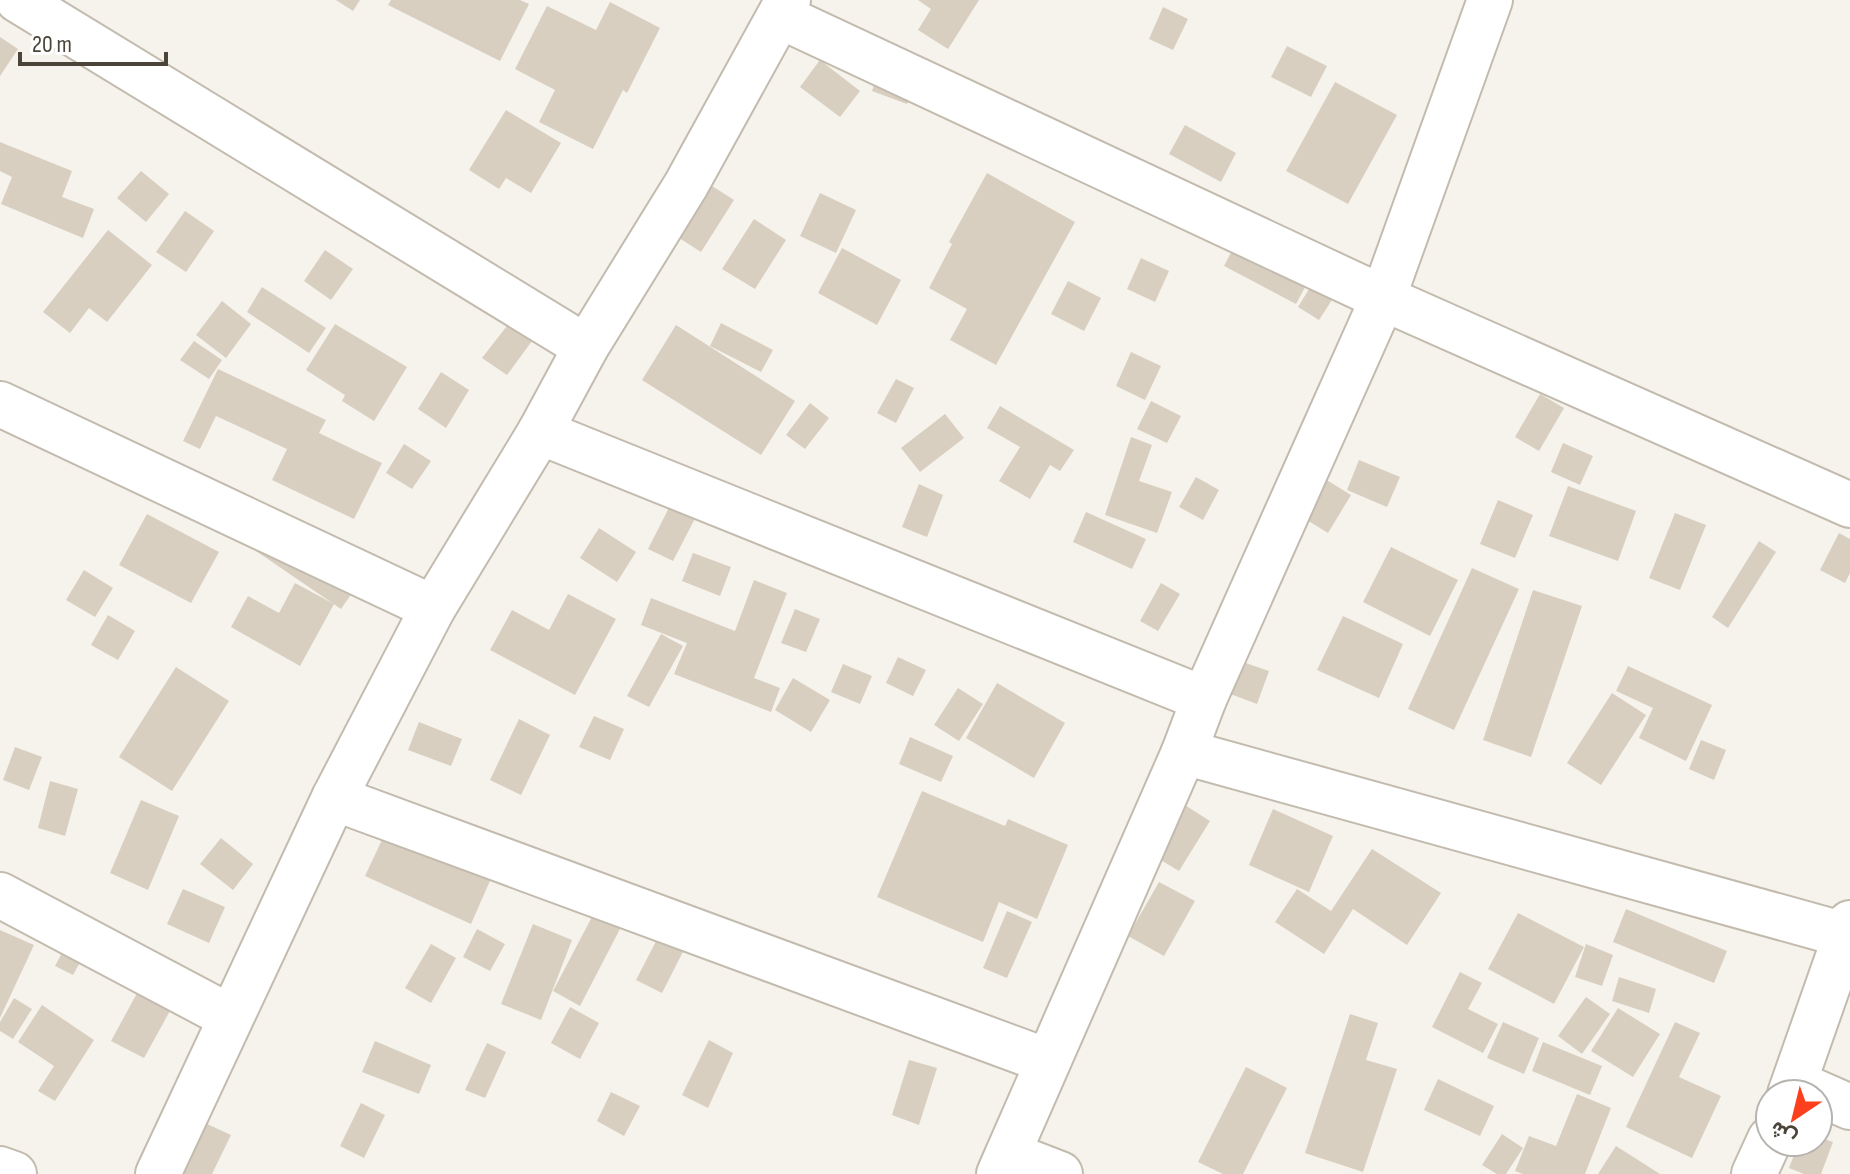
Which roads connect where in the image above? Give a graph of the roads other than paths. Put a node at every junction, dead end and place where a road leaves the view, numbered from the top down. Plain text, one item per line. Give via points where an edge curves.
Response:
1 (18, 0) edge
2 (1490, 0) edge
3 (784, 8) edge
4 (1383, 298) junction
5 (586, 347) junction
6 (0, 404) edge
7 (540, 432) junction
8 (1850, 505) edge
9 (433, 608) junction
10 (1204, 699) junction
11 (1184, 752) junction
12 (334, 798) junction
13 (0, 895) edge
14 (1848, 929) edge
15 (230, 1017) junction
16 (1047, 1061) junction
17 (1797, 1078) edge
18 (1004, 1164) edge
19 (0, 1169) edge
20 (14, 1174) edge
21 (158, 1174) edge
22 (1060, 1174) edge

1 - 5 street
2 - 4 street
3 - 4 street
3 - 5 street via 686,185
4 - 8 street
4 - 10 street
5 - 7 street
6 - 9 street
7 - 9 street
7 - 10 street
9 - 12 street
10 - 11 street
11 - 14 street
11 - 16 street
12 - 15 street
12 - 16 street
13 - 15 street
14 - 17 street
15 - 21 street
16 - 18 street
18 - 22 street
19 - 20 street

